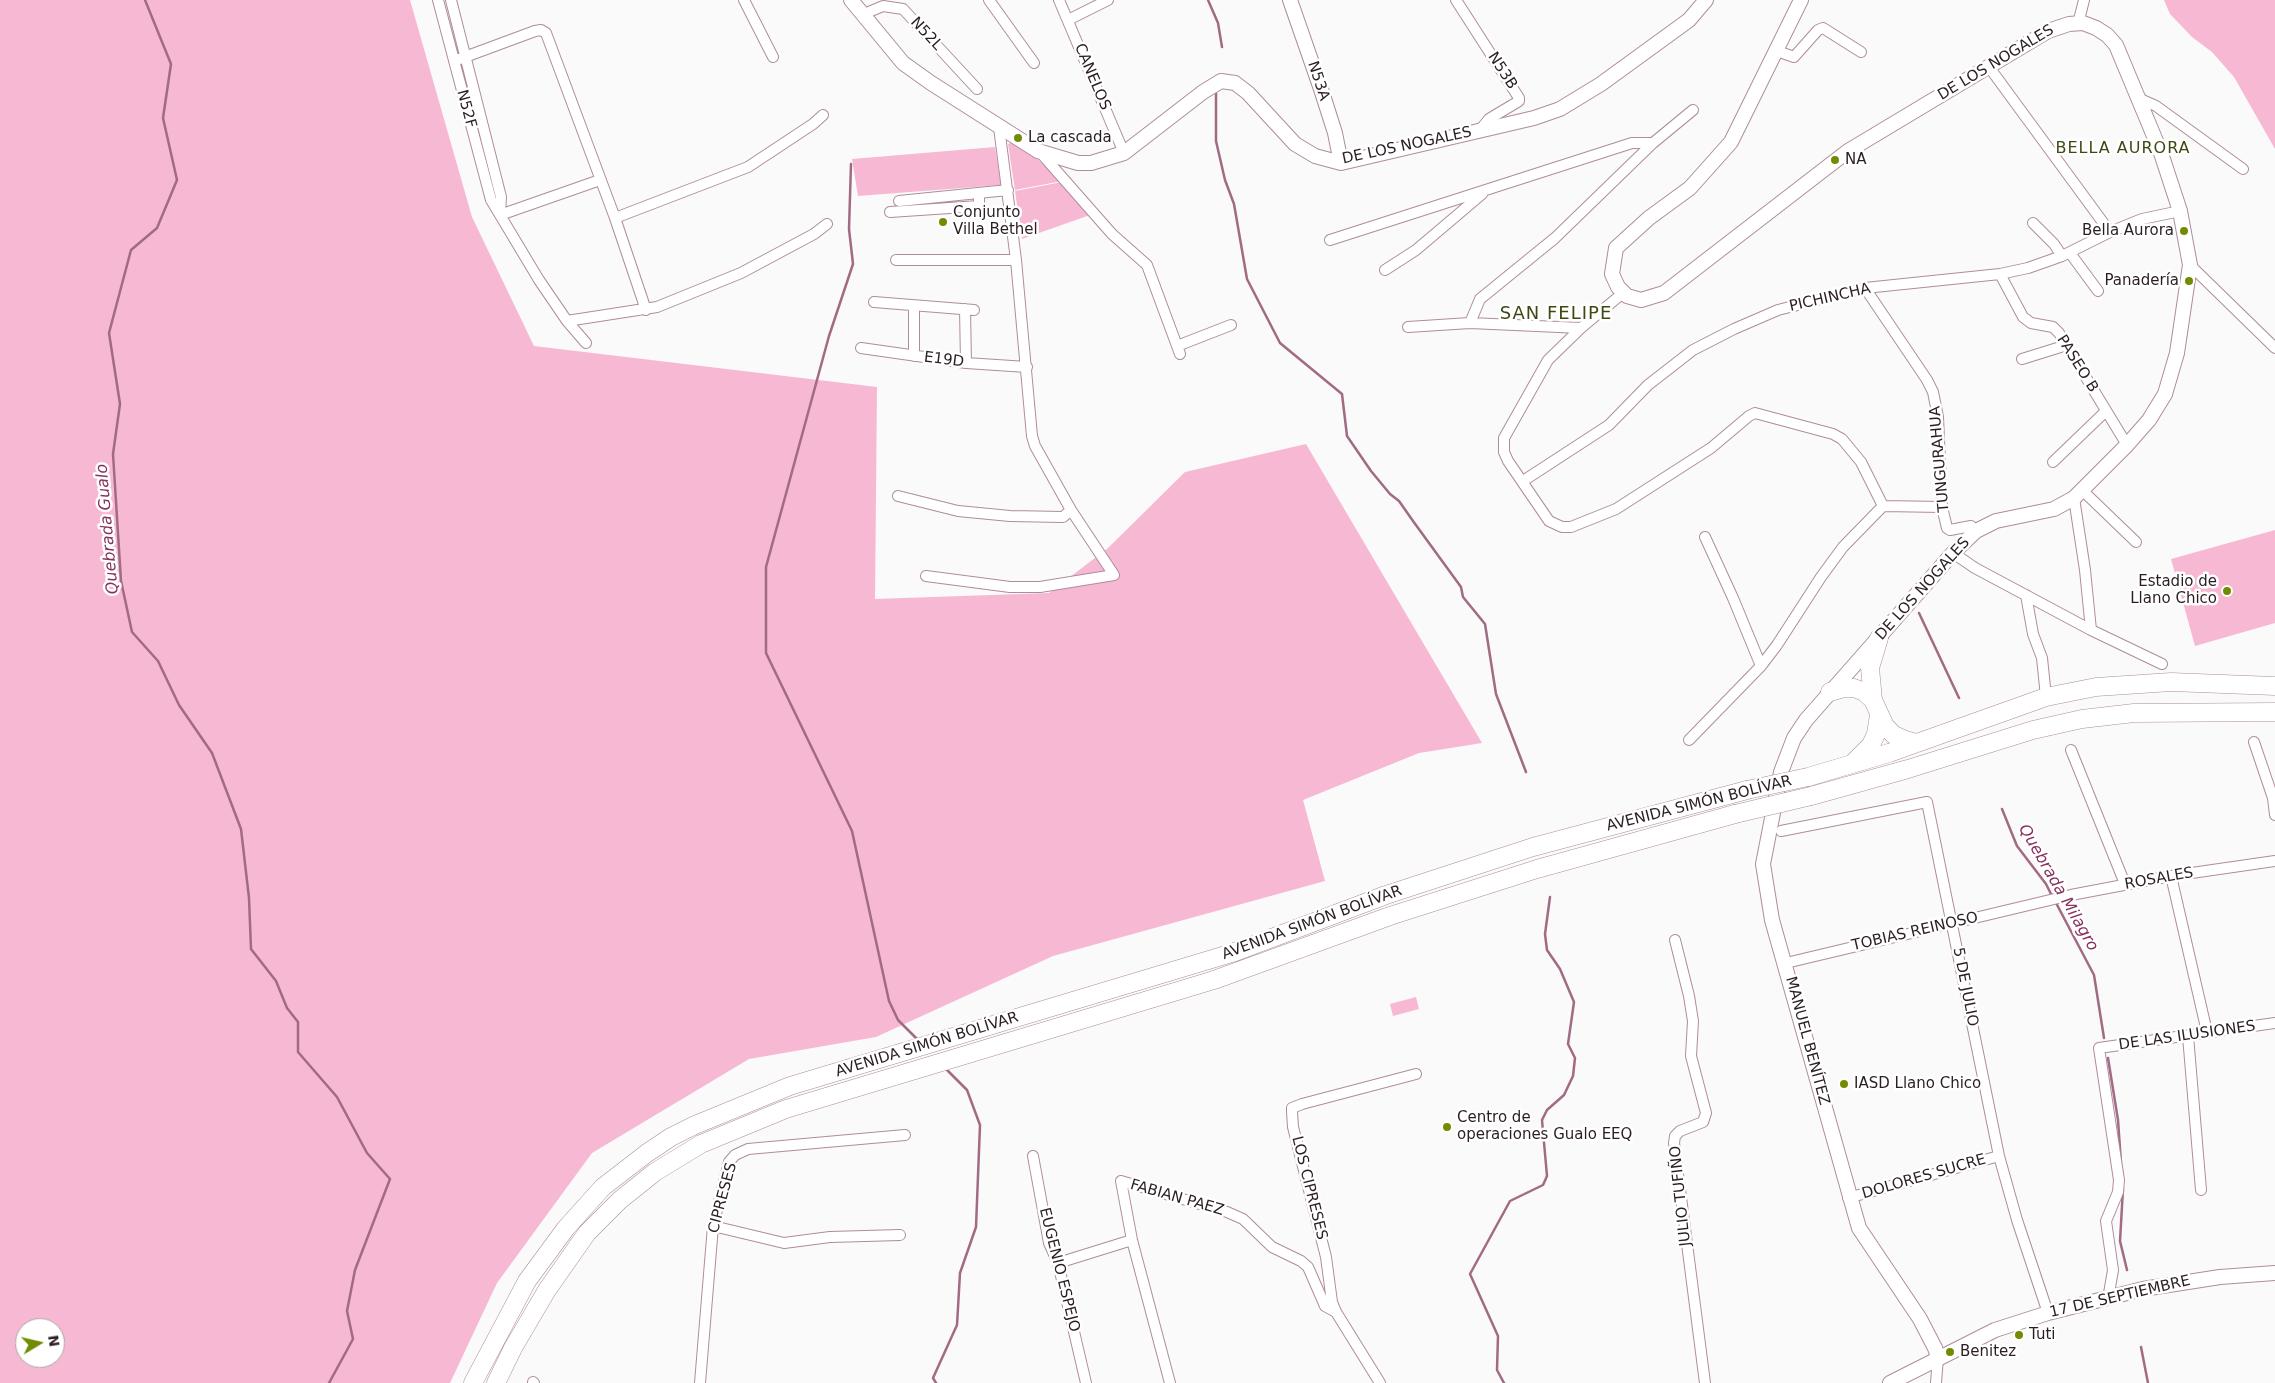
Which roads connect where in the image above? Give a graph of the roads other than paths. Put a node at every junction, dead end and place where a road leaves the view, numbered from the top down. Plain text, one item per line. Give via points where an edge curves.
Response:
1 (438, 0) edge
2 (451, 0) edge
3 (744, 0) edge
4 (851, 0) edge
5 (989, 0) edge
6 (1059, 0) edge
7 (1108, 0) edge
8 (1290, 0) edge
9 (1456, 0) edge
10 (1706, 0) edge
11 (1801, 0) edge
12 (2084, 0) edge
13 (864, 14) junction
14 (1068, 20) junction
15 (2078, 24) junction
16 (1777, 51) junction
17 (1861, 52) dead end
18 (465, 57) junction
19 (773, 57) dead end
20 (454, 61) junction
21 (1034, 63) dead end
22 (1989, 67) junction
23 (978, 89) dead end
24 (2138, 98) junction
25 (1693, 110) dead end
26 (823, 114) dead end
27 (999, 127) junction
28 (1480, 130) junction
29 (1653, 144) junction
30 (1038, 151) junction
31 (1124, 153) junction
32 (1341, 163) junction
33 (2243, 169) dead end
34 (600, 180) junction
35 (1008, 190) junction
36 (1487, 190) junction
37 (979, 194) junction
38 (899, 201) dead end
39 (2180, 211) junction
40 (890, 212) dead end
41 (500, 215) junction
42 (614, 218) junction
43 (2033, 223) dead end
44 (827, 224) dead end
45 (2110, 232) junction
46 (1330, 240) dead end
47 (2066, 254) junction
48 (896, 260) dead end
49 (1016, 260) junction
50 (2190, 265) junction
51 (1385, 270) dead end
52 (2000, 274) junction
53 (1865, 288) junction
54 (2098, 291) dead end
55 (1624, 293) junction
56 (874, 302) dead end
57 (914, 306) junction
58 (646, 310) junction
59 (567, 321) junction
60 (1470, 323) junction
61 (1231, 324) dead end
62 (1408, 327) dead end
63 (1581, 328) junction
64 (586, 343) dead end
65 (2067, 345) junction
66 (861, 348) dead end
67 (2275, 348) edge
68 (914, 356) junction
69 (2022, 359) dead end
70 (966, 363) junction
71 (1027, 367) junction
72 (2106, 411) junction
73 (2127, 445) junction
74 (2053, 462) dead end
75 (1523, 481) junction
76 (2078, 494) junction
77 (898, 496) dead end
78 (1883, 506) junction
79 (1942, 507) junction
80 (1071, 510) junction
81 (1976, 531) junction
82 (1705, 538) dead end
83 (2136, 542) dead end
84 (1953, 553) junction
85 (926, 576) dead end
86 (2026, 594) junction
87 (2091, 630) junction
88 (1879, 638) junction
89 (2162, 664) dead end
90 (1761, 666) junction
91 (2275, 686) edge
92 (1830, 692) junction
93 (2046, 697) junction
94 (1876, 707) junction
95 (2275, 712) edge
96 (1689, 740) dead end
97 (2254, 742) dead end
98 (1917, 743) junction
99 (2071, 750) dead end
100 (1853, 764) junction
101 (2275, 815) edge
102 (1781, 831) dead end
103 (2275, 861) edge
104 (2171, 876) junction
105 (2124, 884) junction
106 (2044, 901) joint
107 (1952, 924) junction
108 (1675, 940) dead end
109 (1786, 962) junction
110 (2275, 1024) edge
111 (2206, 1032) junction
112 (2188, 1036) junction
113 (1416, 1074) dead end
114 (905, 1135) dead end
115 (1033, 1156) dead end
116 (1999, 1156) junction
117 (2201, 1190) dead end
118 (1848, 1198) junction
119 (713, 1226) junction
120 (900, 1235) dead end
121 (1132, 1240) junction
122 (1058, 1263) junction
123 (2275, 1273) edge
124 (2108, 1299) junction
125 (1336, 1312) junction
126 (2048, 1313) junction
127 (1938, 1357) junction
128 (473, 1383) edge
129 (496, 1383) edge
130 (700, 1383) edge
131 (1086, 1383) edge
132 (1170, 1383) edge
133 (1380, 1383) edge
134 (1705, 1383) edge
135 (1890, 1383) edge
136 (1936, 1383) edge

1 - 20 street, N52F
2 - 18 street, N52F
3 - 19 street
4 - 13 street, DE LOS NOGALES
5 - 21 street
6 - 14 street, CANELOS
7 - 14 street
8 - 32 street, N53A via 1326,106
9 - 28 street, N53B via 1520,100 1489,120
10 - 28 street, DE LOS NOGALES via 1689,20 1601,84 1560,109
11 - 16 street
12 - 15 street
13 - 23 street, N52L via 883,6 903,9
13 - 27 street, DE LOS NOGALES via 904,63
14 - 31 street, CANELOS
15 - 22 street, DE LOS NOGALES via 2048,31
15 - 24 street, DE LOS NOGALES via 2102,31 2116,45
16 - 17 street via 1794,57 1823,28
16 - 55 street via 1739,128 1722,154 1690,188 1649,218 1616,248 1612,274
18 - 20 street
18 - 34 street via 535,31 546,33
18 - 41 street, N52F via 501,197
20 - 41 street, N52F via 491,200
22 - 45 street
22 - 55 street, DE LOS NOGALES via 1848,151 1664,293 1640,300
24 - 33 street via 2156,106
24 - 39 street, DE LOS NOGALES via 2161,152
25 - 29 street
26 - 42 street via 748,168
27 - 30 street, DE LOS NOGALES
27 - 35 street
28 - 32 street, DE LOS NOGALES
29 - 36 street via 1632,143
29 - 60 street via 1555,238 1480,299
30 - 31 street, DE LOS NOGALES via 1078,163 1102,162
30 - 61 street via 1112,234 1147,265 1179,350
31 - 32 street, DE LOS NOGALES via 1221,81 1234,83 1248,93 1295,144 1315,156
34 - 41 street
34 - 42 street
35 - 37 street
35 - 49 street
36 - 46 street
36 - 51 street via 1416,250
37 - 38 street
37 - 40 street via 979,206
39 - 45 street, PICHINCHA via 2142,219
39 - 50 street, DE LOS NOGALES
41 - 59 street, N52F
42 - 58 street
43 - 47 street
44 - 58 street via 741,274
45 - 47 street, PICHINCHA
47 - 52 street, PICHINCHA
47 - 54 street
48 - 49 street
49 - 71 street
50 - 67 street
50 - 73 street, DE LOS NOGALES via 2181,331 2168,384 2161,403
52 - 53 street, PICHINCHA
52 - 65 street, PASEO B via 2023,317 2031,323 2054,327
53 - 75 street, PICHINCHA via 1778,310 1693,350 1648,385 1609,425
53 - 79 street, TUNGURAHUA via 1933,392 1938,417
55 - 63 street
56 - 57 street
57 - 68 street
57 - 70 street via 969,310
58 - 59 street
59 - 64 street, N52F
60 - 62 street
60 - 63 street
63 - 75 street via 1541,368 1504,438 1504,452
65 - 69 street
65 - 72 street, PASEO B
66 - 68 street, E19D
68 - 70 street, E19D
70 - 71 street, E19D
71 - 80 street via 1035,446
72 - 73 street, PASEO B
72 - 74 street
73 - 76 street, DE LOS NOGALES
75 - 78 street via 1549,521 1562,527 1579,526 1616,509 1722,441 1749,416 1760,413 1842,439 1861,462
76 - 81 street, DE LOS NOGALES via 2054,509 1996,521
76 - 83 street
76 - 87 street
77 - 80 street via 958,511 1010,516 1063,517
78 - 79 street
78 - 90 street via 1843,547
79 - 81 street, TUNGURAHUA via 1947,528 1972,526
80 - 85 street via 1114,576 1040,587 1010,587
81 - 84 street, DE LOS NOGALES
82 - 90 street via 1734,598
84 - 86 street
84 - 88 street, DE LOS NOGALES
86 - 87 street
86 - 93 street via 2032,634 2042,658
87 - 89 street
88 - 92 street, DE LOS NOGALES
88 - 94 highway via 1870,668
90 - 96 street
91 - 93 highway, AVENIDA SIMÓN BOLÍVAR via 2133,683
92 - 94 highway via 1854,688 1864,692
92 - 109 street, MANUEL BENÍTEZ via 1806,720 1786,757 1765,849 1763,864 1767,899
93 - 98 highway, AVENIDA SIMÓN BOLÍVAR
94 - 98 highway via 1885,726 1894,735
94 - 100 highway via 1876,734 1871,745
95 - 129 highway, AVENIDA SIMÓN BOLÍVAR, bridge via 2134,713 2082,719 2033,730 1812,796 1735,814 1528,872 1390,916 1214,980 786,1110 701,1144 655,1172 620,1200 587,1234 546,1290
97 - 101 street via 2273,798
98 - 100 highway, AVENIDA SIMÓN BOLÍVAR
99 - 105 street
100 - 128 highway, AVENIDA SIMÓN BOLÍVAR, bridge via 1533,847 1386,895 1232,953 790,1086 695,1125 647,1153 603,1187 566,1228 527,1281
102 - 107 street, 5 DE JULIO via 1927,802
103 - 104 street, ROSALES
104 - 105 street, ROSALES
104 - 111 street
105 - 106 street, ROSALES
106 - 107 street, TOBIAS REINOSO
107 - 109 street, TOBIAS REINOSO
107 - 116 street, 5 DE JULIO
108 - 134 street, JULIO TUFIÑO via 1693,1021 1691,1056 1706,1113 1703,1122 1680,1131 1674,1143
109 - 118 street, MANUEL BENÍTEZ
110 - 111 street, DE LAS ILUSIONES
111 - 112 street, DE LAS ILUSIONES
112 - 117 street
112 - 124 street, DE LAS ILUSIONES via 2099,1048 2119,1180 2118,1192 2106,1221 2113,1270
113 - 125 street, LOS CIPRESES via 1292,1108 1293,1128 1321,1233
114 - 119 street, CIPRESES via 741,1151 729,1162
115 - 122 street, EUGENIO ESPEJO via 1050,1243
116 - 118 street, DOLORES SUCRE
116 - 126 street, 5 DE JULIO
118 - 127 street, MANUEL BENÍTEZ via 1858,1228 1923,1324
119 - 120 street via 784,1243 830,1237
119 - 130 street, CIPRESES
121 - 122 street
121 - 125 street, FABIAN PAEZ via 1121,1181 1242,1219 1272,1247 1308,1267 1325,1306
121 - 132 street, FABIAN PAEZ
122 - 131 street, EUGENIO ESPEJO
123 - 124 street, 17 DE SEPTIEMBRE via 2194,1280
124 - 126 street, 17 DE SEPTIEMBRE
125 - 133 street, LOS CIPRESES
126 - 127 street, 17 DE SEPTIEMBRE via 1995,1330
127 - 135 street, 17 DE SEPTIEMBRE
127 - 136 street, MANUEL BENÍTEZ

